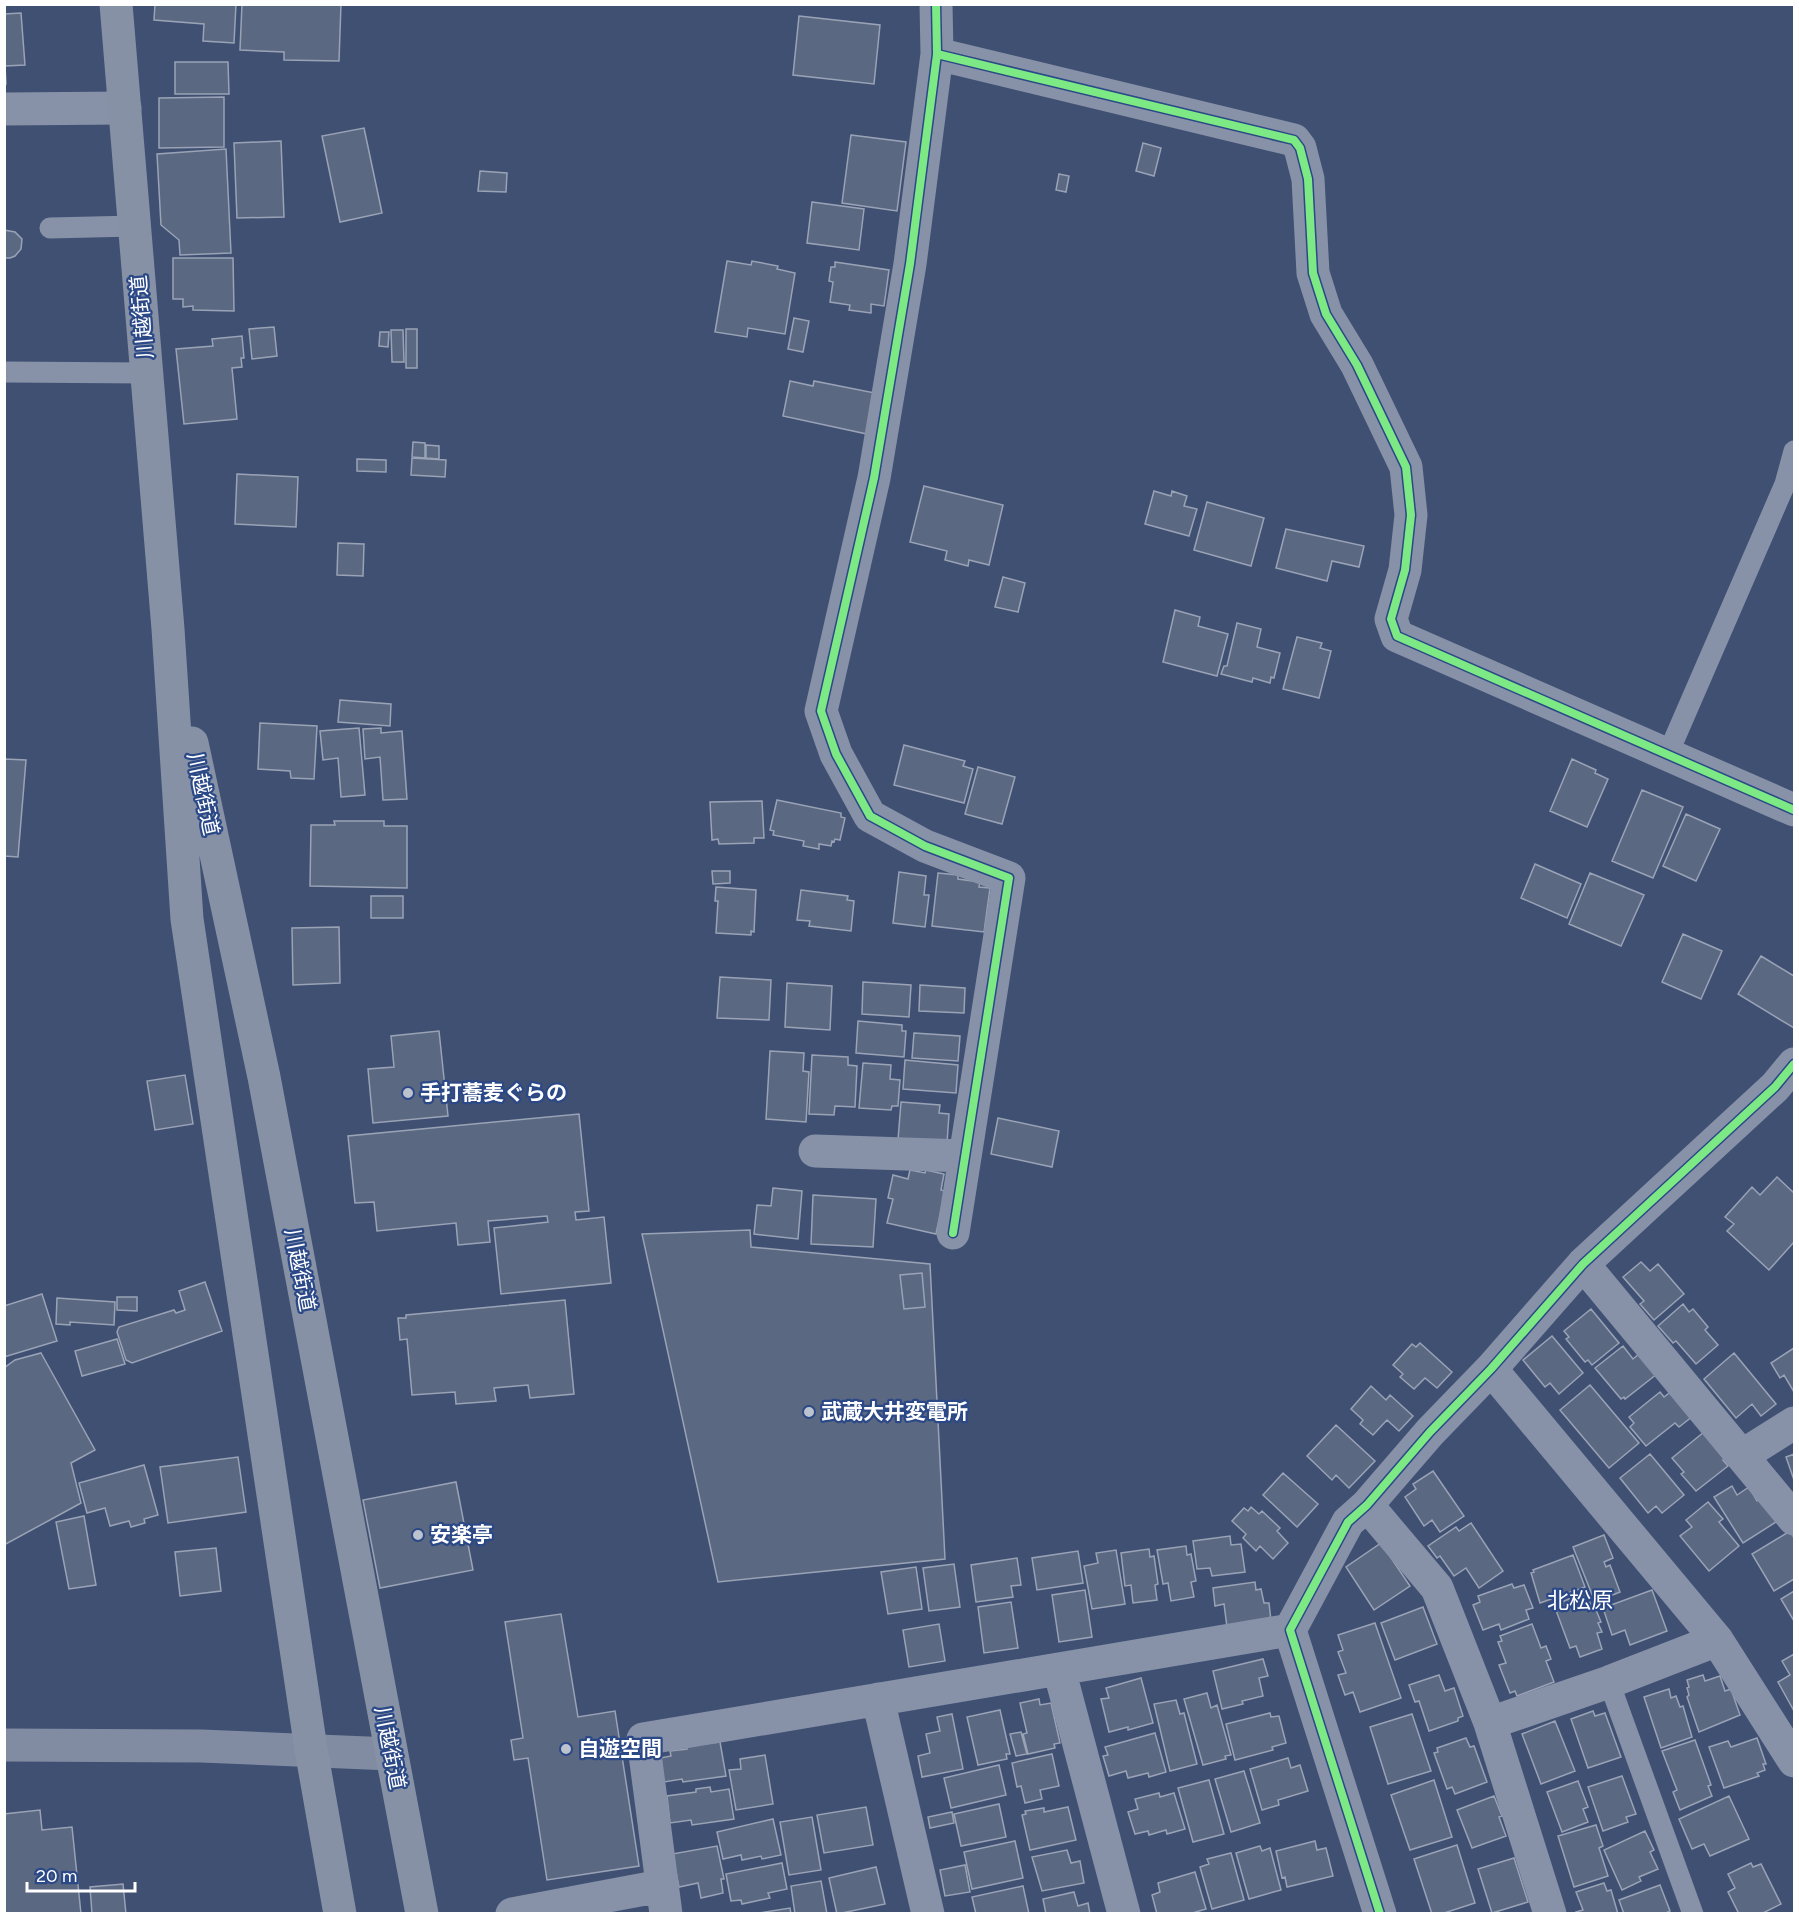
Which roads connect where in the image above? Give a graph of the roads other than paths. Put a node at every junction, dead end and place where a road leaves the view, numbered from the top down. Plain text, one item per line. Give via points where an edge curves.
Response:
1 (116, 4) edge
2 (936, 4) edge
3 (937, 54) junction
4 (125, 108) junction
5 (4, 109) edge
6 (135, 226) junction
7 (50, 228) dead end
8 (4, 372) edge
9 (147, 373) junction
10 (1794, 451) edge
11 (168, 630) junction
12 (1667, 756) junction
13 (1794, 810) edge
14 (1794, 1064) edge
15 (815, 1151) dead end
16 (965, 1156) junction
17 (952, 1233) dead end
18 (1583, 1264) junction
19 (1491, 1369) junction
20 (1794, 1423) edge
21 (1743, 1455) junction
22 (1367, 1505) junction
23 (1794, 1519) edge
24 (1290, 1630) junction
25 (1718, 1640) junction
26 (1059, 1669) junction
27 (1609, 1682) junction
28 (878, 1699) junction
29 (1490, 1723) junction
30 (4, 1745) edge
31 (311, 1749) junction
32 (391, 1754) junction
33 (1794, 1761) edge
34 (664, 1900) edge
35 (340, 1914) edge
36 (422, 1914) edge
37 (512, 1914) edge
38 (928, 1914) edge
39 (1124, 1914) edge
40 (1380, 1914) edge
41 (1551, 1914) edge
42 (1693, 1914) edge

1 - 4 highway, 川越街道
2 - 3 street
3 - 12 street via 1294,140 1308,179 1313,273 1326,314 1357,365 1406,467 1411,516 1405,570 1391,619 1397,636
3 - 16 street via 910,264 874,478 820,711 836,754 870,816 925,846 1010,878
4 - 5 street
4 - 6 highway, 川越街道
6 - 7 lane
6 - 9 highway, 川越街道
8 - 9 lane
9 - 11 highway, 川越街道
10 - 12 lane via 1785,484
11 - 31 highway, 川越街道 via 187,919
11 - 32 highway, 川越街道 via 264,1077
12 - 13 street
14 - 18 street via 1775,1087
15 - 16 street
16 - 17 street
18 - 19 street
18 - 21 street
19 - 22 street
19 - 25 street
20 - 21 street
21 - 23 street
22 - 24 street via 1348,1522
22 - 29 street via 1437,1588
24 - 26 street
24 - 40 street
25 - 27 street
25 - 33 street
26 - 28 street
26 - 39 street
27 - 29 street
27 - 42 lane
28 - 34 street via 643,1739
28 - 38 street
29 - 41 street
30 - 31 street
31 - 32 street
31 - 35 highway, 川越街道
32 - 36 highway, 川越街道
34 - 37 street

